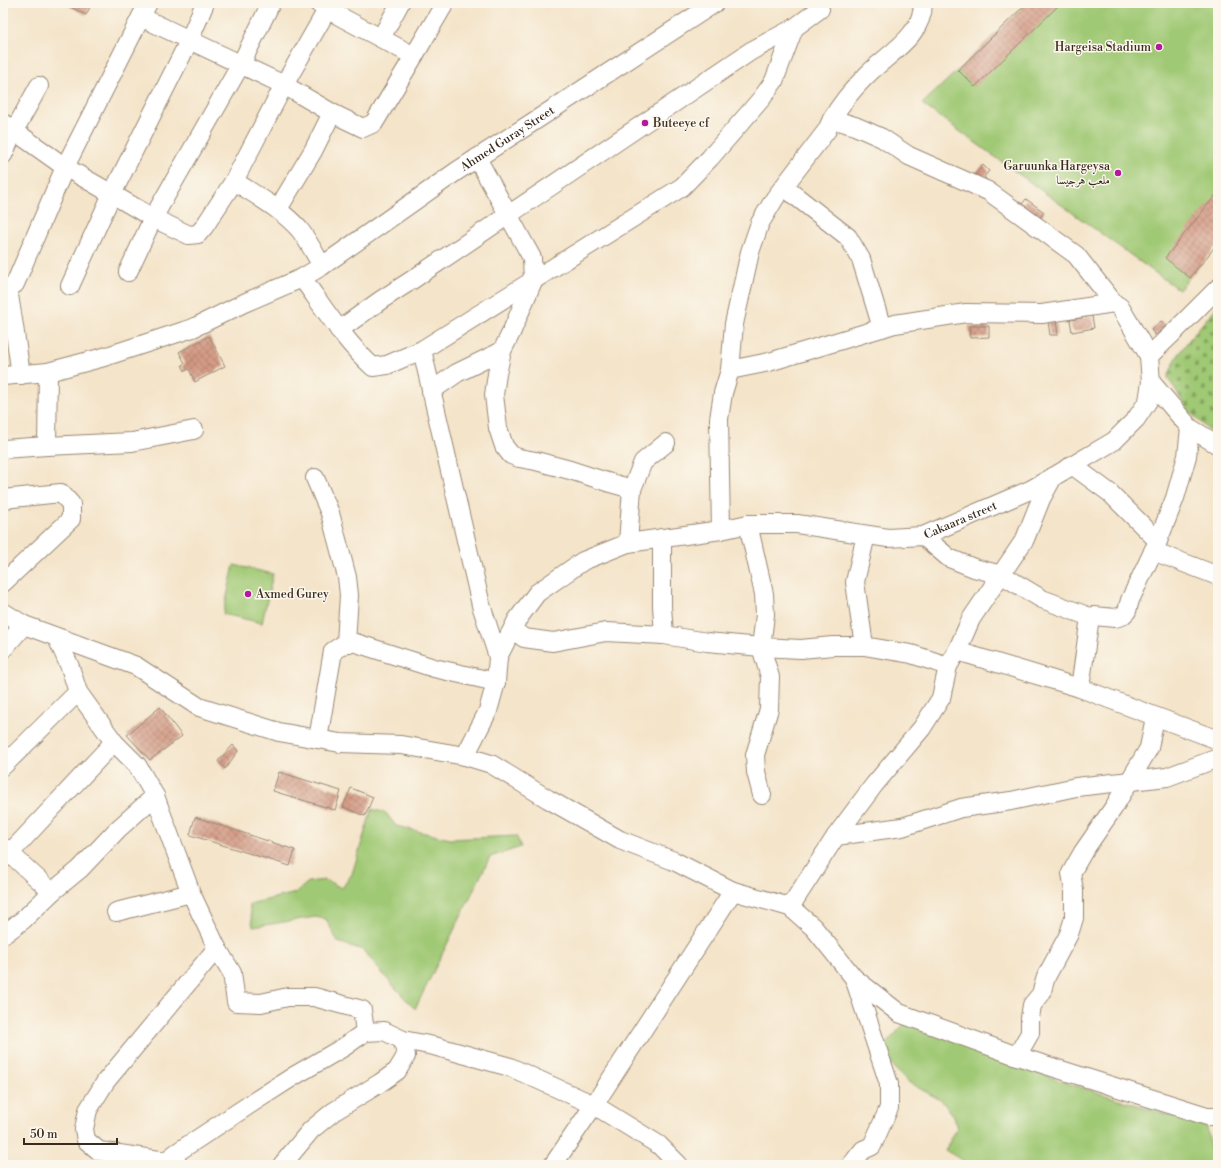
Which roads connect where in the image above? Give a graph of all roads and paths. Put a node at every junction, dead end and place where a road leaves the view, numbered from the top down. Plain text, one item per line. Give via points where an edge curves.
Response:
1 (205, 3) edge
2 (271, 3) edge
3 (400, 3) edge
4 (445, 3) edge
5 (715, 3) edge
6 (923, 3) edge
7 (325, 5) edge
8 (823, 5) edge
9 (144, 10) edge
10 (794, 28) junction
11 (381, 38) junction
12 (189, 41) junction
13 (414, 56) junction
14 (240, 64) junction
15 (284, 85) junction
16 (39, 86) dead end
17 (332, 113) junction
18 (832, 120) junction
19 (8, 127) edge
20 (3, 155) edge
21 (477, 158) junction
22 (65, 167) junction
23 (234, 181) junction
24 (784, 187) junction
25 (112, 194) junction
26 (278, 209) junction
27 (508, 214) junction
28 (153, 218) junction
29 (322, 266) junction
30 (128, 272) dead end
31 (302, 278) junction
32 (533, 281) junction
33 (70, 286) dead end
34 (1218, 288) edge
35 (6, 290) edge
36 (1114, 303) junction
37 (9, 326) edge
38 (882, 328) junction
39 (339, 330) junction
40 (422, 350) junction
41 (502, 351) junction
42 (1149, 356) junction
43 (730, 370) junction
44 (48, 372) junction
45 (21, 375) junction
46 (3, 376) edge
47 (1151, 382) junction
48 (431, 391) junction
49 (1190, 428) junction
50 (194, 430) dead end
51 (666, 443) dead end
52 (1218, 445) edge
53 (47, 446) junction
54 (3, 449) edge
55 (1072, 465) junction
56 (315, 478) dead end
57 (1052, 478) junction
58 (632, 489) junction
59 (3, 499) edge
60 (748, 524) junction
61 (721, 530) junction
62 (866, 535) junction
63 (922, 536) junction
64 (662, 538) junction
65 (628, 543) junction
66 (1155, 546) junction
67 (1002, 575) junction
68 (1218, 576) edge
69 (3, 583) edge
70 (3, 612) edge
71 (1090, 617) junction
72 (24, 625) junction
73 (513, 630) junction
74 (664, 635) junction
75 (57, 638) junction
76 (346, 643) junction
77 (864, 646) junction
78 (761, 647) junction
79 (3, 649) edge
80 (498, 657) junction
81 (952, 659) junction
82 (496, 682) junction
83 (1080, 688) junction
84 (78, 692) junction
85 (1155, 717) junction
86 (318, 739) junction
87 (1218, 740) edge
88 (114, 742) junction
89 (465, 756) junction
90 (1218, 758) edge
91 (4, 763) edge
92 (1129, 782) junction
93 (762, 795) dead end
94 (155, 796) junction
95 (836, 836) junction
96 (5, 853) edge
97 (733, 891) junction
98 (52, 892) junction
99 (191, 892) junction
100 (790, 907) junction
101 (116, 912) dead end
102 (3, 935) edge
103 (217, 948) junction
104 (854, 978) junction
105 (365, 1032) junction
106 (403, 1040) junction
107 (1017, 1056) junction
108 (594, 1105) junction
109 (1218, 1116) edge
110 (173, 1163) edge
111 (282, 1165) edge
112 (553, 1165) edge
113 (678, 1165) edge
114 (851, 1165) edge

1 - 12 street
2 - 14 street
3 - 11 street
4 - 13 street
5 - 21 street, Ahmed Guray Street
6 - 18 street via 918,26 904,43 866,75 839,107
7 - 11 street
7 - 15 street
8 - 10 street
9 - 12 street
9 - 22 street
10 - 27 street via 751,51
10 - 32 street via 774,81 710,158 682,187
11 - 13 street
12 - 14 street
12 - 25 street
13 - 17 street via 374,122 363,128
14 - 15 street
14 - 28 street
15 - 17 street
15 - 23 street
16 - 19 street
17 - 26 street via 313,152
18 - 24 street
18 - 36 street via 855,126 882,138 909,156 988,191 1076,255
19 - 20 street
19 - 22 street
21 - 27 street
21 - 29 street, Ahmed Guray Street
22 - 25 street
22 - 35 street via 15,284
23 - 26 street
23 - 28 street via 198,234 189,235
24 - 38 street via 848,237 861,259
24 - 43 street via 760,223 750,252 734,324
25 - 28 street
25 - 33 street
26 - 29 street via 300,231
27 - 32 street via 532,258
27 - 39 street
28 - 30 street
29 - 31 street, Ahmed Guray Street
31 - 39 street
31 - 44 street, Ahmed Guray Street via 193,328
32 - 40 street
32 - 41 street
34 - 42 street
35 - 37 street
36 - 38 street via 1042,314 966,313
36 - 42 street via 1120,307
37 - 45 street
38 - 43 street via 769,362
39 - 40 street via 373,367 387,365
40 - 48 street
41 - 48 street via 457,373
41 - 58 street via 494,395 498,428 504,446 511,455
42 - 47 street, Cakaara street
43 - 61 street via 719,419
44 - 45 street, Ahmed Guray Street
44 - 53 street
45 - 46 street, Ahmed Guray Street
47 - 49 street
47 - 55 street, Cakaara street via 1148,401 1136,419 1114,440
48 - 80 street via 481,605
49 - 52 street
49 - 66 street via 1187,456 1175,498
50 - 53 street via 132,442
51 - 58 street via 643,462
53 - 54 street
55 - 57 street, Cakaara street
55 - 66 street via 1110,493
56 - 76 street via 330,514 347,576 349,595
57 - 63 street, Cakaara street
57 - 67 street via 1025,539
58 - 65 street
59 - 69 street via 61,493 71,504 71,519
60 - 61 street, Cakaara street
60 - 62 street, Cakaara street via 796,524
60 - 78 street via 764,594 765,616
61 - 64 street, Cakaara street
62 - 63 street, Cakaara street via 888,538
62 - 77 street via 855,582
63 - 67 street via 949,558
64 - 65 street, Cakaara street
64 - 74 street
65 - 73 street, Cakaara street via 583,561 537,593 517,620
66 - 68 street
66 - 71 street via 1127,611 1115,618
67 - 71 street via 1042,599
67 - 81 street via 971,619
70 - 72 street
71 - 83 street
72 - 75 street
72 - 79 street
73 - 74 street via 524,638 553,642 606,632
73 - 80 street, Cakaara street
74 - 78 street
75 - 84 street
75 - 86 street via 136,666 199,707 279,732
76 - 82 street via 356,643 434,668
76 - 86 street via 333,651
77 - 78 street via 801,649
77 - 81 street
78 - 93 street via 770,677 769,709 755,755
80 - 82 street
81 - 83 street
81 - 95 street via 941,698 922,728 874,785
82 - 89 street via 488,711
83 - 85 street
84 - 88 street
84 - 91 street
85 - 87 street
85 - 92 street via 1149,748
86 - 89 street via 340,743 401,745
88 - 94 street via 137,765
88 - 96 street
89 - 97 street via 491,764 620,840 674,861
90 - 92 street via 1167,777
92 - 95 street via 1076,787 1011,801 961,808 902,827
92 - 107 street via 1071,874 1074,918 1069,934 1046,977 1041,994 1032,1005 1030,1032
94 - 98 street via 118,829 80,869
94 - 99 street
95 - 100 street
96 - 98 street
97 - 100 street
97 - 108 street
98 - 102 street
99 - 101 street
99 - 103 street
100 - 104 street via 814,928
103 - 105 street via 232,973 236,1002 261,1003 288,997 314,997 362,1010
103 - 110 street via 106,1081 88,1110 84,1129 86,1140 99,1151
104 - 107 street via 899,1013
104 - 114 street via 889,1084 889,1108 872,1146 863,1150
105 - 106 street via 384,1031
105 - 110 street via 176,1153
106 - 108 street via 510,1067
106 - 111 street via 406,1056 397,1071 333,1112 312,1130
107 - 109 street via 1207,1116
108 - 112 street
108 - 113 street via 659,1145

